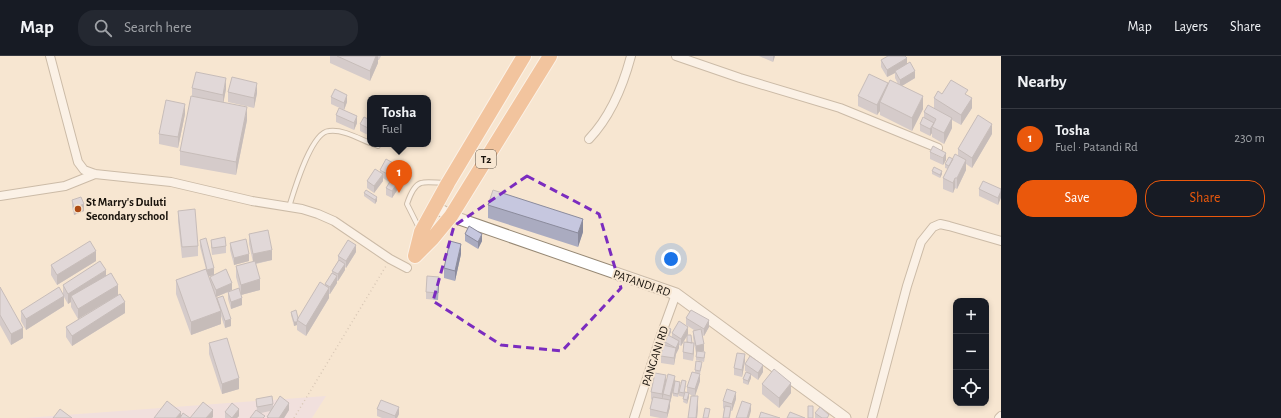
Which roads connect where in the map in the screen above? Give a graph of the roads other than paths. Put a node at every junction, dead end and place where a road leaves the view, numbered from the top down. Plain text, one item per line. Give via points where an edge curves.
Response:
1 (50, 56) edge
2 (524, 56) edge
3 (550, 56) edge
4 (631, 56) edge
5 (676, 56) edge
6 (589, 138) dead end
7 (367, 142) edge
8 (938, 148) edge
9 (95, 174) junction
10 (448, 183) junction
11 (0, 196) edge
12 (288, 207) junction
13 (435, 207) junction
14 (451, 216) junction
15 (422, 232) junction
16 (1001, 241) edge
17 (407, 268) dead end
18 (676, 294) junction
19 (1001, 416) edge
20 (634, 418) edge
21 (845, 418) edge
22 (872, 418) edge
23 (999, 418) edge

1 - 9 street via 78,162 84,170
2 - 10 highway, T2
3 - 14 highway, T2
4 - 6 street via 617,98 597,131
5 - 8 street via 840,108
7 - 12 lane via 333,131 322,133 304,162
9 - 11 street via 65,186
9 - 12 street via 171,182
10 - 13 highway, T2
10 - 15 lane via 421,183 409,198 407,204
12 - 17 street via 318,214 334,221 390,260
13 - 14 street, PATANDI RD
13 - 15 highway, T2
14 - 15 highway, T2 via 415,256
14 - 18 street, PATANDI RD
16 - 22 street via 940,224 933,227 921,242
18 - 20 street, PANGANI RD
18 - 21 street, PATANDI RD
19 - 23 street

